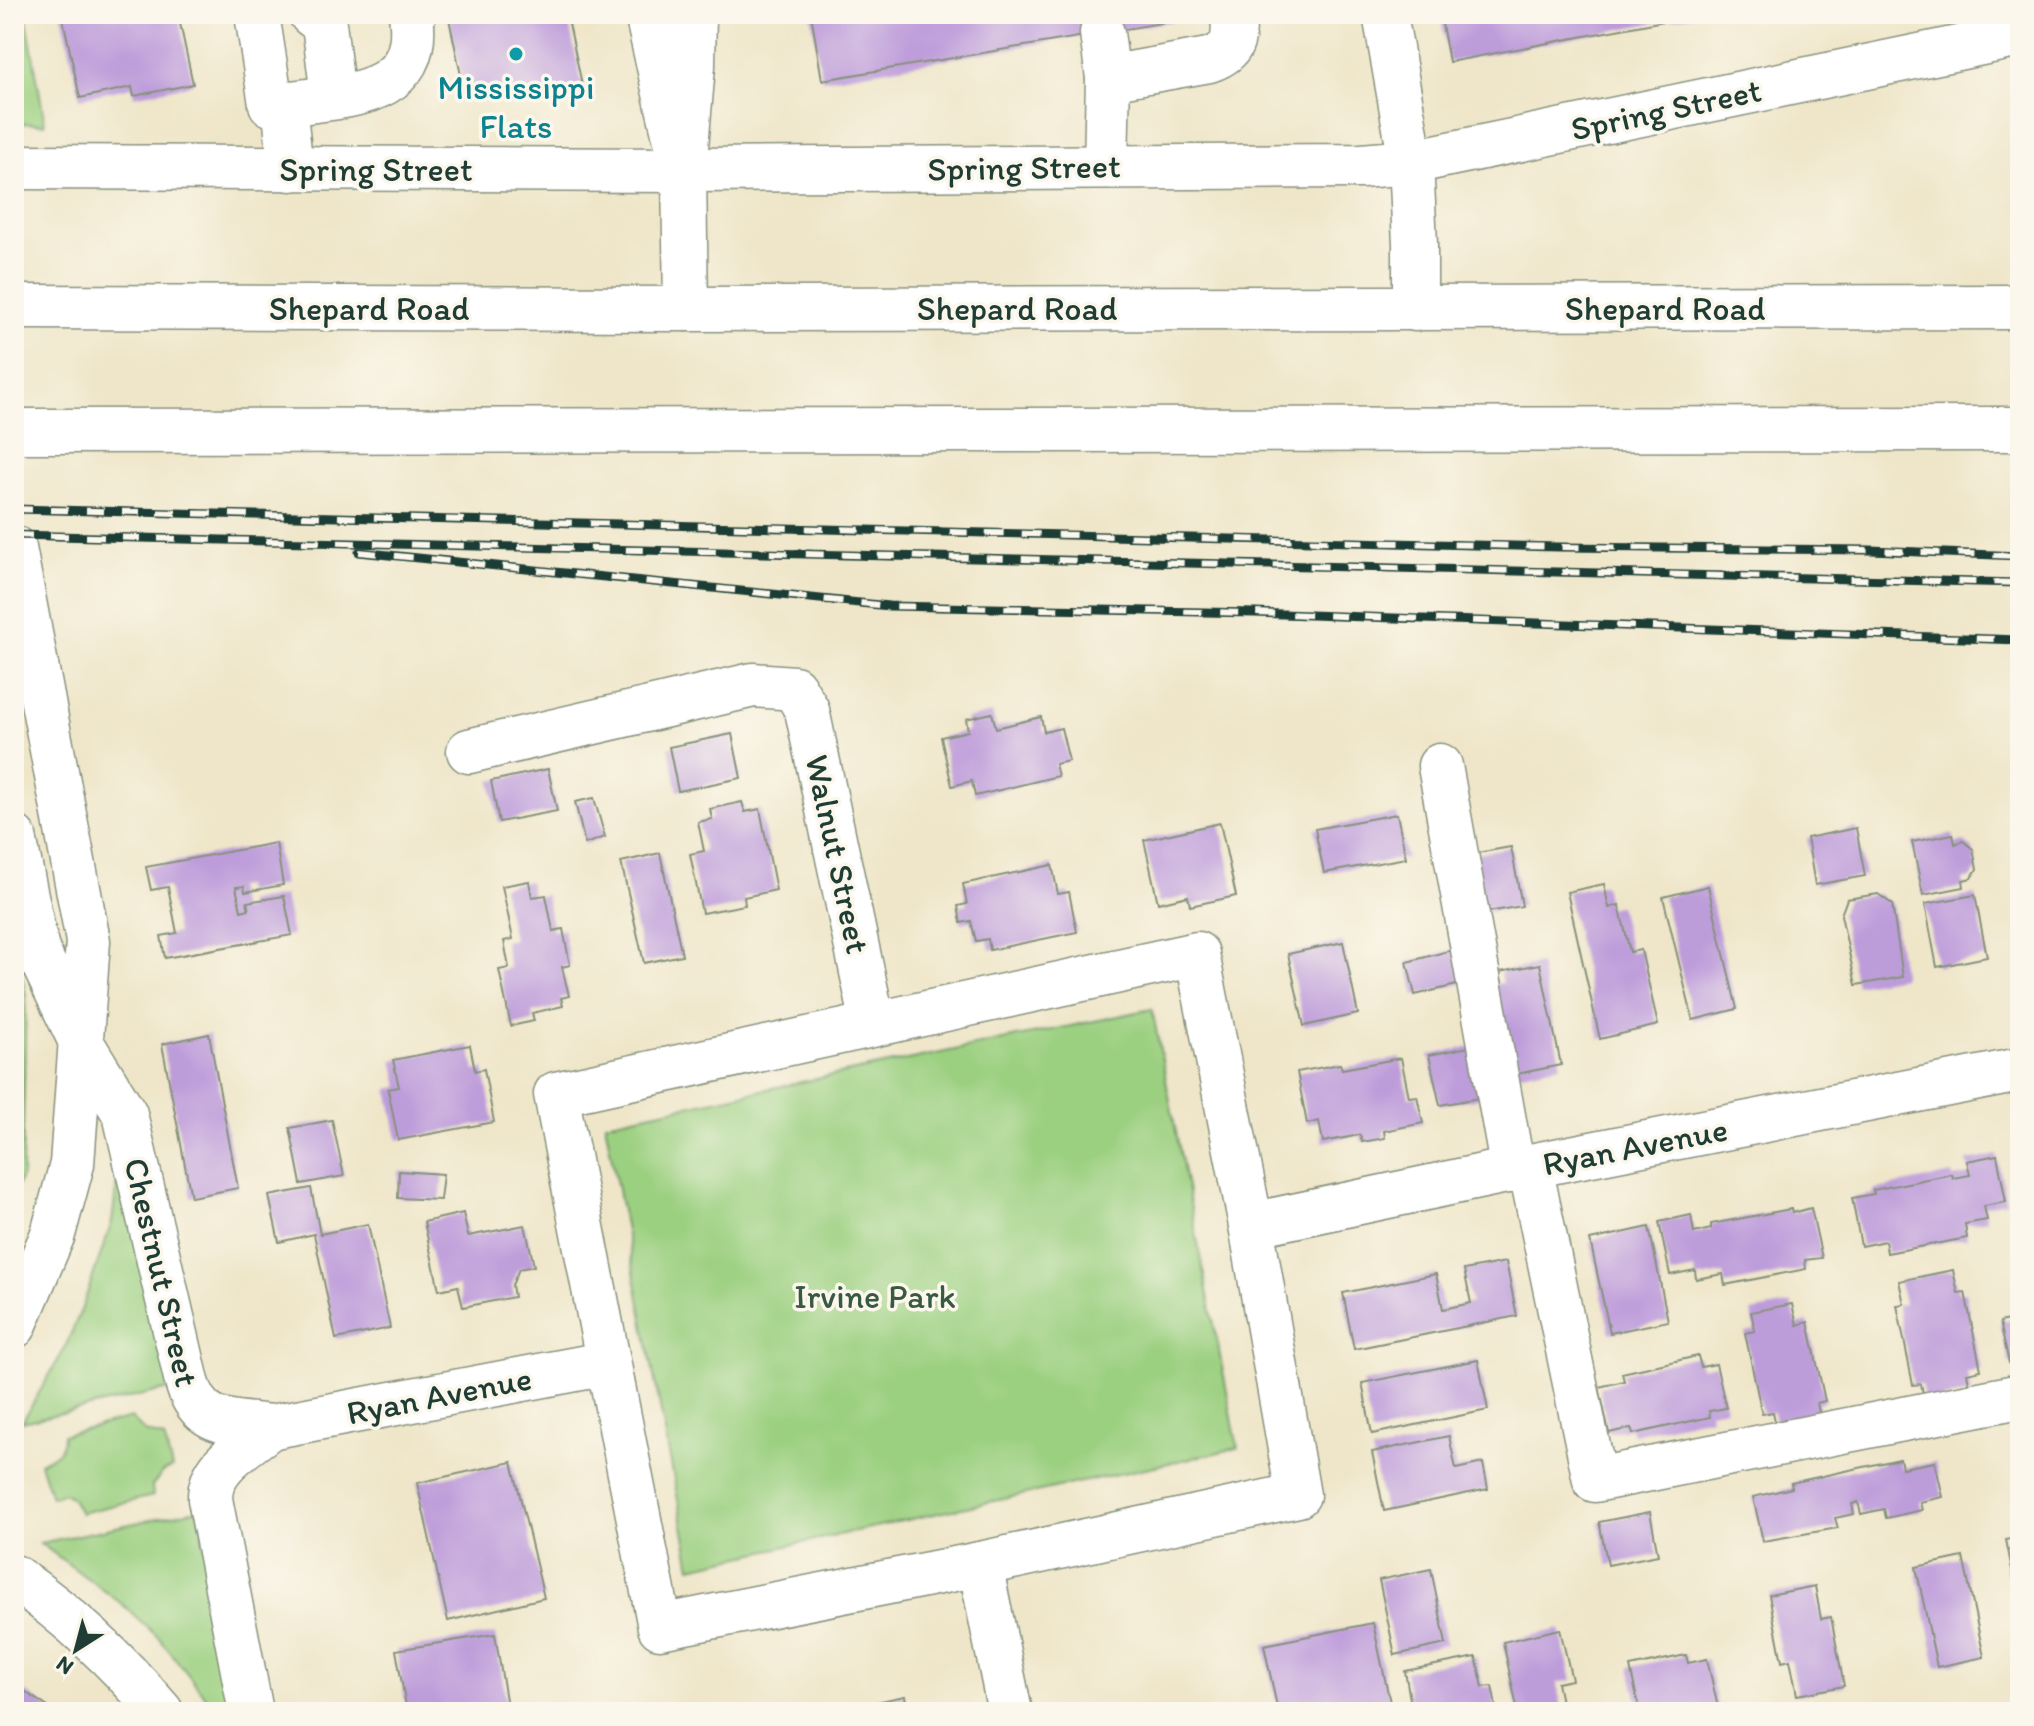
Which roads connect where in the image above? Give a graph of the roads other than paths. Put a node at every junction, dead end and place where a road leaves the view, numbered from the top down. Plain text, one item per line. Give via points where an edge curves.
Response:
1 (257, 14) edge
2 (311, 14) edge
3 (411, 14) edge
4 (647, 14) edge
5 (694, 14) edge
6 (1233, 14) edge
7 (1385, 14) edge
8 (1956, 31) edge
9 (1102, 33) dead end
10 (2020, 35) edge
11 (1108, 78) junction
12 (333, 96) junction
13 (284, 104) junction
14 (1411, 162) junction
15 (1106, 166) junction
16 (14, 167) edge
17 (291, 169) junction
18 (684, 170) junction
19 (14, 307) edge
20 (2020, 307) edge
21 (686, 309) junction
22 (1415, 309) junction
23 (2020, 429) edge
24 (14, 431) edge
25 (14, 548) edge
26 (469, 751) dead end
27 (1440, 766) dead end
28 (14, 837) edge
29 (873, 1024) junction
30 (82, 1044) junction
31 (2020, 1070) edge
32 (1522, 1168) junction
33 (1251, 1225) junction
34 (14, 1326) edge
35 (608, 1363) junction
36 (2020, 1396) edge
37 (270, 1427) junction
38 (980, 1564) junction
39 (14, 1577) edge
40 (161, 1712) edge
41 (251, 1712) edge
42 (1010, 1712) edge

1 - 13 main road via 271,104
2 - 12 main road via 324,24
3 - 12 main road via 411,52 403,68 371,89
4 - 18 main road
5 - 18 main road
6 - 11 main road via 1235,32 1224,55
7 - 14 main road
8 - 10 main road, Spring Street
8 - 14 main road, Spring Street
9 - 11 main road
11 - 15 main road
12 - 13 main road
13 - 17 main road
14 - 15 main road, Spring Street
14 - 22 main road
15 - 18 main road, Spring Street
16 - 17 main road, Spring Street
17 - 18 main road, Spring Street
18 - 21 main road
19 - 21 main road, Shepard Road
20 - 22 main road, Shepard Road
21 - 22 main road, Shepard Road
23 - 24 main road
25 - 30 main road via 88,941
26 - 29 main road, Walnut Street via 753,685 794,688 807,710
27 - 32 main road
28 - 30 main road, Chestnut Street via 37,950
29 - 33 main road via 1197,954
29 - 35 main road via 556,1094
30 - 34 main road via 72,1164 53,1234
30 - 37 main road, Chestnut Street via 125,1114 193,1401 215,1419
31 - 32 main road, Ryan Avenue
32 - 33 main road, Ryan Avenue
32 - 36 main road via 1595,1480
33 - 38 main road via 1298,1495
35 - 37 main road, Ryan Avenue
35 - 38 main road via 660,1627
37 - 41 main road via 226,1461 210,1486
38 - 42 main road
39 - 40 main road via 93,1638

